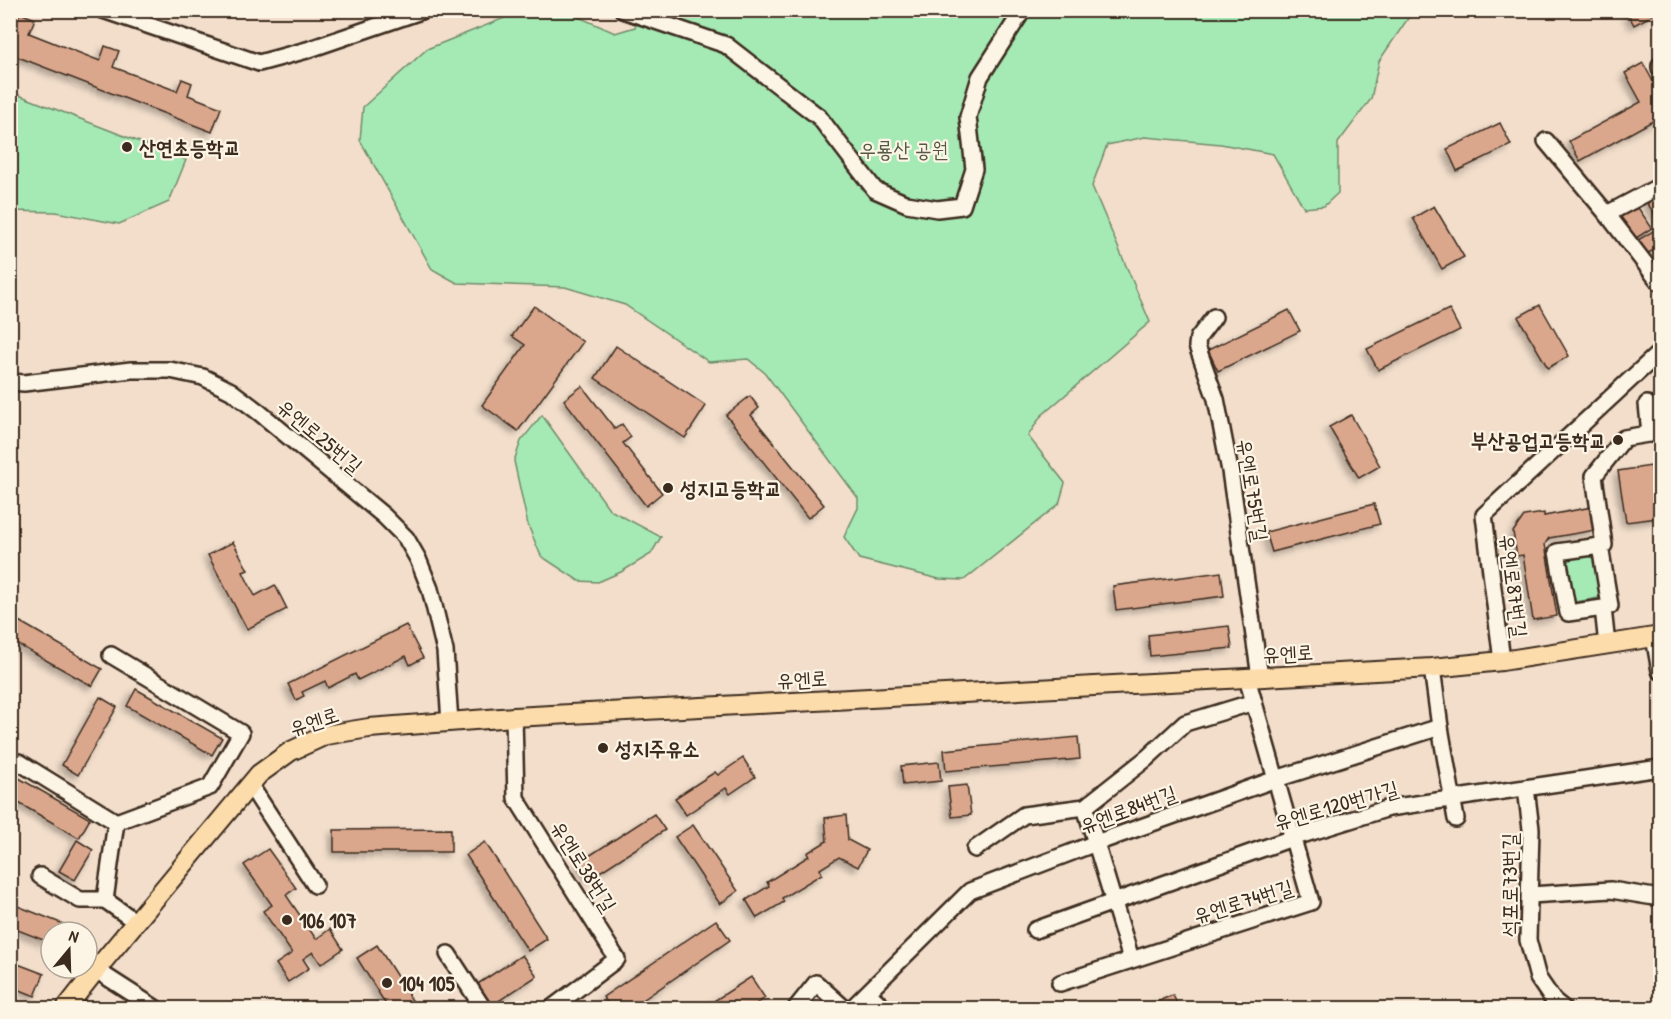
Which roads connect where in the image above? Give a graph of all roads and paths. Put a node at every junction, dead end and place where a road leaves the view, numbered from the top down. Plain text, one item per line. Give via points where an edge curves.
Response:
1 (103, 10) edge
2 (424, 10) edge
3 (623, 10) edge
4 (1023, 10) edge
5 (1546, 141) dead end
6 (1660, 186) edge
7 (1606, 214) junction
8 (1654, 263) edge
9 (1660, 283) edge
10 (1214, 317) dead end
11 (1660, 352) edge
12 (10, 382) edge
13 (1647, 404) dead end
14 (1655, 433) edge
15 (1600, 546) junction
16 (1603, 608) junction
17 (1657, 637) edge
18 (1607, 645) junction
19 (111, 655) dead end
20 (1502, 661) junction
21 (1432, 668) junction
22 (1660, 671) edge
23 (1253, 678) junction
24 (1254, 702) junction
25 (514, 717) junction
26 (450, 722) junction
27 (1440, 728) junction
28 (19, 762) dead end
29 (1660, 768) edge
30 (1276, 779) junction
31 (250, 785) junction
32 (1526, 788) junction
33 (1452, 798) junction
34 (1086, 807) junction
35 (1456, 819) dead end
36 (116, 822) junction
37 (1292, 838) junction
38 (1096, 843) junction
39 (975, 849) dead end
40 (40, 876) dead end
41 (315, 885) dead end
42 (1530, 896) junction
43 (1660, 898) edge
44 (105, 900) junction
45 (1114, 902) junction
46 (136, 922) junction
47 (1035, 930) dead end
48 (448, 954) dead end
49 (1131, 958) junction
50 (99, 966) edge
51 (99, 972) edge
52 (88, 980) edge
53 (1060, 983) dead end
54 (868, 993) junction
55 (560, 1006) edge
56 (66, 1008) edge
57 (154, 1008) edge
58 (483, 1008) edge
59 (795, 1008) edge
60 (844, 1008) edge
61 (852, 1008) edge
62 (884, 1008) edge
63 (1563, 1008) edge

1 - 2 street via 259,63
3 - 4 street via 726,45 819,117 875,190 907,204 937,209 962,206 974,169 968,117 980,77
5 - 7 street
6 - 7 street
7 - 8 street
8 - 9 street
10 - 23 street, 유엔로75번길 via 1198,338 1197,346 1216,399 1230,471
11 - 20 street, 유엔로87번길 via 1484,515
12 - 26 street, 유엔로25번길 via 170,370 203,377 231,391 260,413 406,538 430,589 445,651
13 - 14 street
14 - 15 street via 1624,438 1594,476 1604,545
15 - 16 street via 1610,606
15 - 16 street via 1557,552 1568,613
16 - 18 street
17 - 18 main road, 유엔로
17 - 22 street
18 - 20 main road, 유엔로
19 - 36 street via 241,733 210,787
20 - 21 main road, 유엔로
21 - 23 main road, 유엔로
21 - 27 street
23 - 24 street, 유엔로74번길
23 - 25 main road, 유엔로
24 - 30 street, 유엔로74번길
24 - 34 street via 1185,723
25 - 26 main road, 유엔로
25 - 55 street, 유엔로38번길 via 516,798 617,959
26 - 31 main road, 유엔로 via 326,735 291,751
27 - 30 street, 유엔로84번길
27 - 33 street
28 - 36 street
29 - 32 street, 유엔로120번가길
30 - 37 street, 유엔로74번길
30 - 38 street, 유엔로84번길
31 - 41 street
31 - 46 main road, 유엔로
32 - 33 street, 유엔로120번가길
32 - 42 street, 석포로73번길 via 1531,830
33 - 35 street
33 - 37 street, 유엔로120번가길 via 1389,808
34 - 38 street
34 - 39 street via 1024,815
36 - 44 street
37 - 45 street, 유엔로120번가길
37 - 49 street, 유엔로74번길 via 1311,902
38 - 45 street
38 - 54 street, 유엔로84번길 via 970,891
40 - 44 street via 80,900
42 - 43 street via 1611,890
42 - 63 street, 석포로73번길 via 1528,940 1538,978
44 - 46 street
45 - 47 street, 유엔로120번가길
45 - 49 street
46 - 50 main road, 유엔로
48 - 58 street
49 - 53 street, 유엔로74번길
51 - 57 street
52 - 56 main road, 유엔로
54 - 61 street, 유엔로84번길
54 - 62 street
59 - 60 street via 816,983

